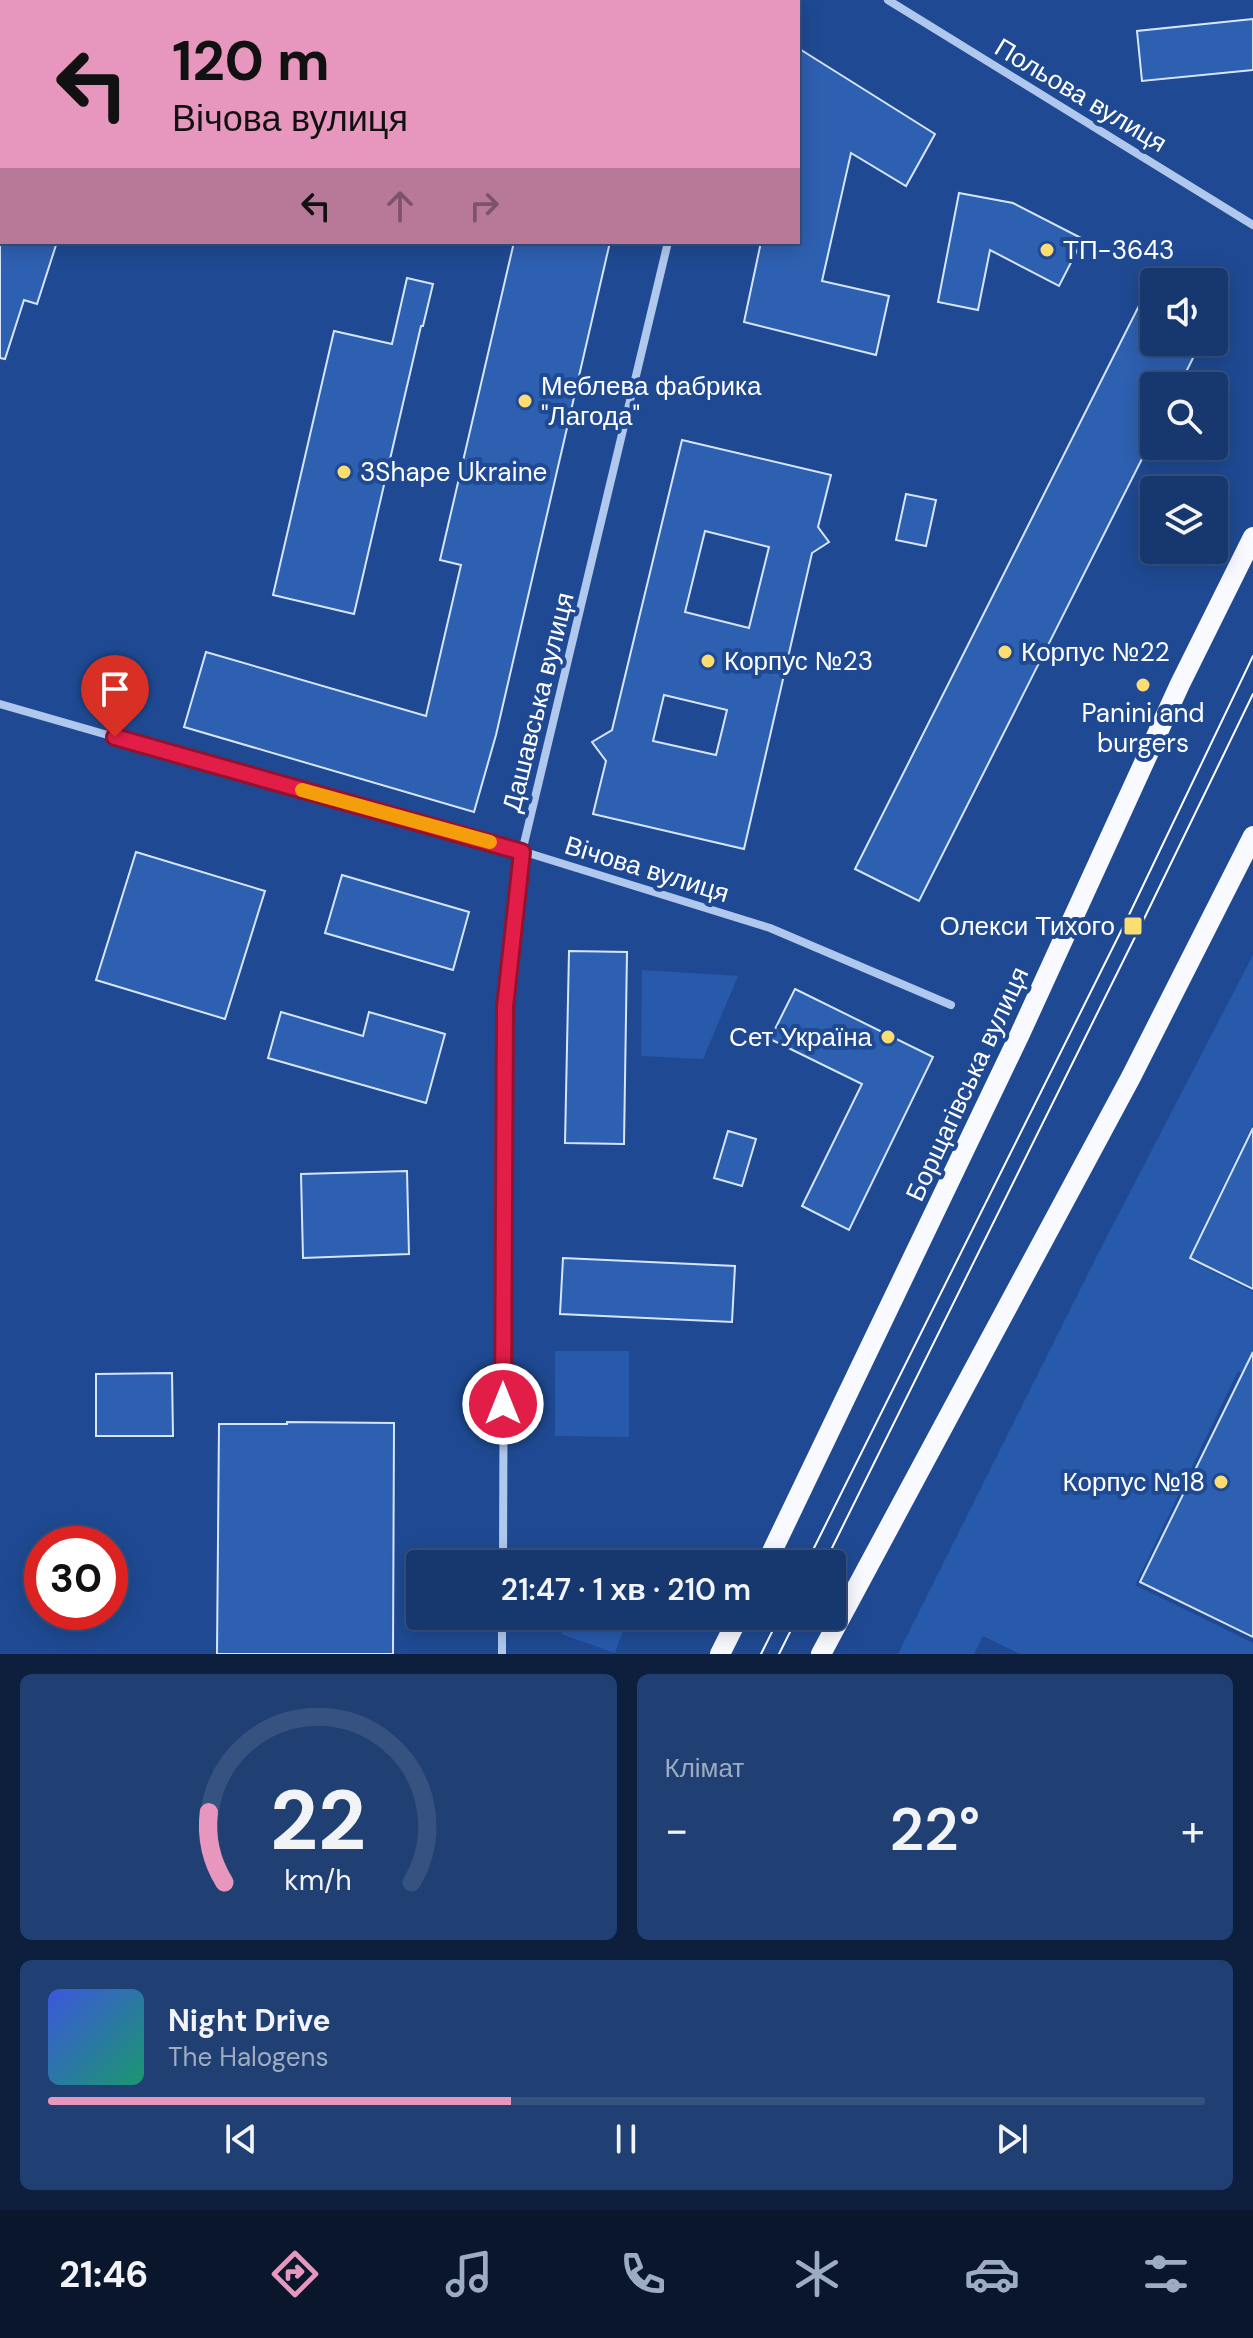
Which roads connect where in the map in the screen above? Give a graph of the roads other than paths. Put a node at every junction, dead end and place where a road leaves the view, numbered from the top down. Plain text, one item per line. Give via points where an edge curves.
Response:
1 (888, 0) edge
2 (1253, 225) edge
3 (668, 244) edge
4 (1253, 537) edge
5 (0, 704) edge
6 (1253, 836) edge
7 (522, 852) junction
8 (951, 1005) dead end
9 (503, 1550) edge
10 (773, 1550) edge
11 (502, 1630) edge
12 (732, 1630) edge
13 (502, 1654) edge
14 (720, 1654) edge
15 (821, 1654) edge

1 - 2 street, Польова вулиця
3 - 7 street, Дашавська вулиця
4 - 10 main road, Борщагівська вулиця
5 - 7 street, Вічова вулиця
6 - 15 main road via 1131,1077
7 - 8 street, Вічова вулиця via 770,928
7 - 9 street, Дашавська вулиця via 505,1007
11 - 13 street
12 - 14 main road

